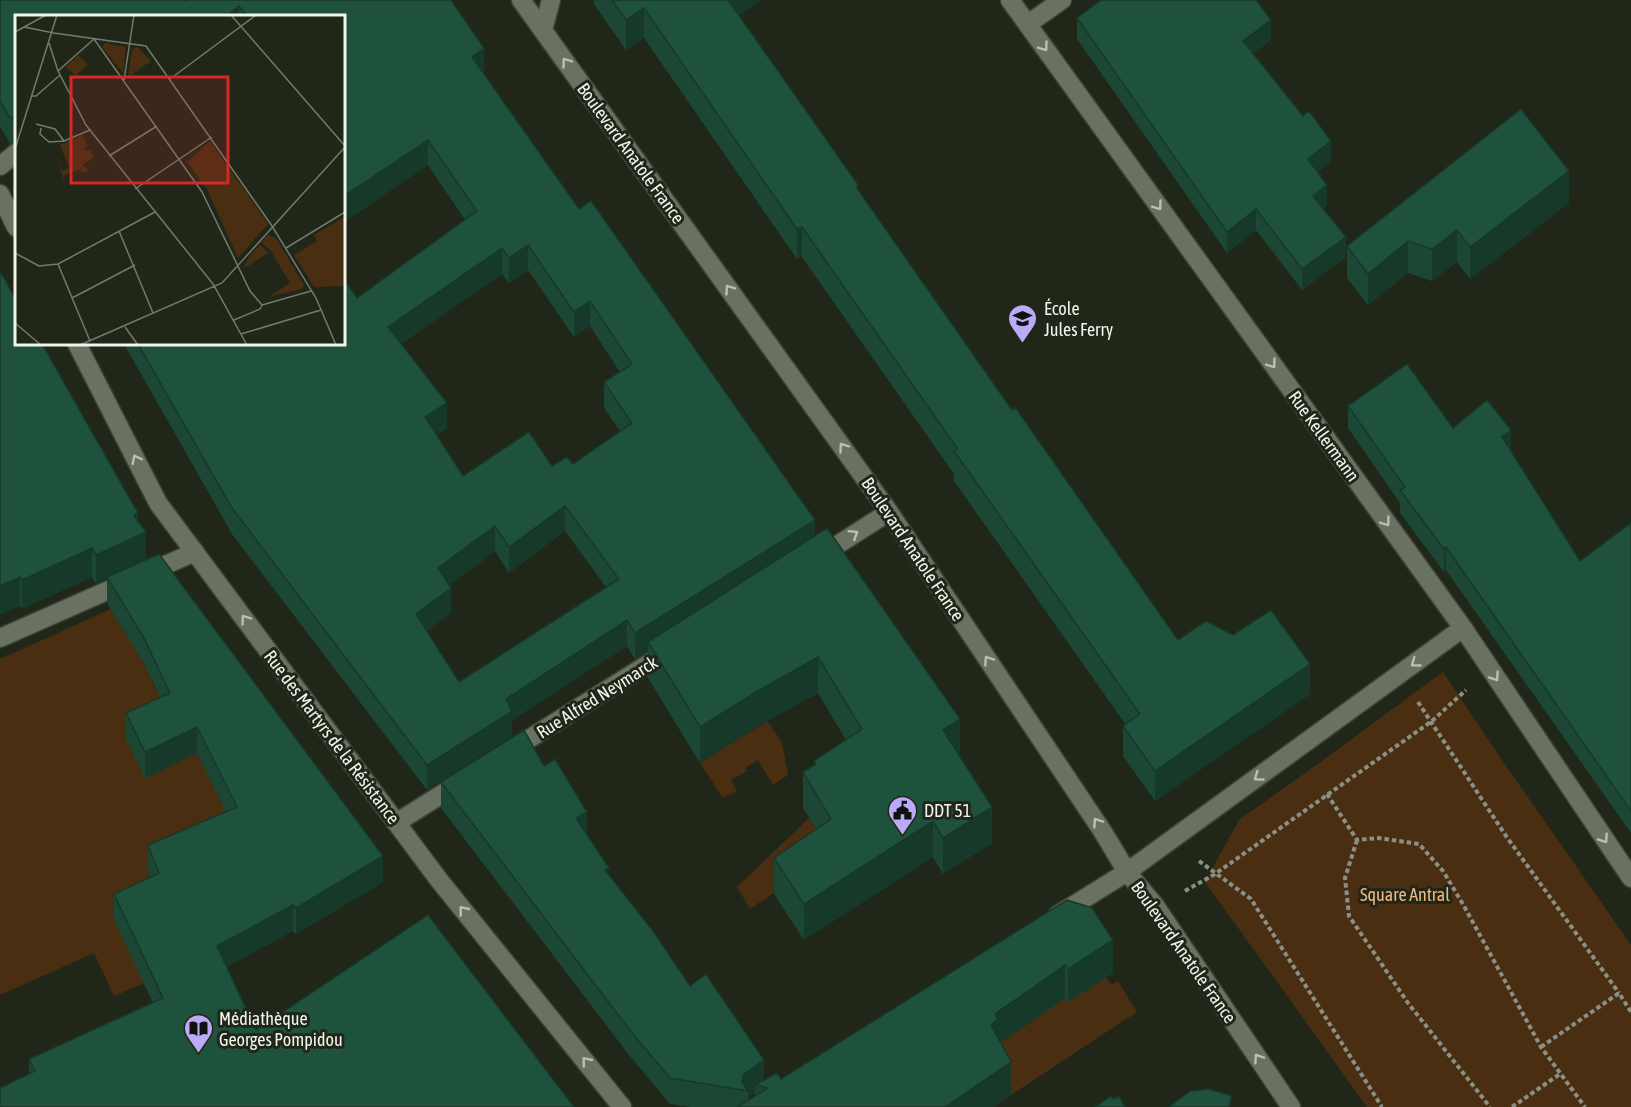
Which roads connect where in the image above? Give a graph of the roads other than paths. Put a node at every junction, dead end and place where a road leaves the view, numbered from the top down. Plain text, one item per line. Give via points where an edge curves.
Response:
1 (521, 0) edge
2 (551, 0) edge
3 (1010, 0) edge
4 (1062, 0) edge
5 (1028, 24) junction
6 (543, 30) junction
7 (15, 154) edge
8 (0, 166) edge
9 (0, 194) edge
10 (15, 225) edge
11 (77, 345) edge
12 (889, 512) junction
13 (195, 552) junction
14 (809, 562) edge
15 (1463, 628) junction
16 (0, 638) edge
17 (679, 645) edge
18 (497, 760) edge
19 (477, 772) edge
20 (396, 824) junction
21 (1127, 872) junction
22 (1631, 878) edge
23 (1042, 925) edge
24 (622, 1107) edge
25 (1291, 1107) edge

1 - 6 street, Boulevard Anatole France
2 - 6 street
3 - 5 street, Rue Kellermann
4 - 5 street
5 -> 15 street, Rue Kellermann
12 -> 6 street, Boulevard Anatole France
7 - 8 street
9 - 10 street
13 -> 11 street, Rue des Martyrs de la Résistance via 158,503
14 -> 12 street
21 -> 12 street, Boulevard Anatole France
13 - 16 street
20 -> 13 street, Rue des Martyrs de la Résistance
15 -> 21 street
15 -> 22 street, Rue Kellermann
17 - 18 street, Rue Alfred Neymarck
19 - 20 street
24 -> 20 street, Rue des Martyrs de la Résistance
21 - 23 street
25 -> 21 street, Boulevard Anatole France via 1156,907

